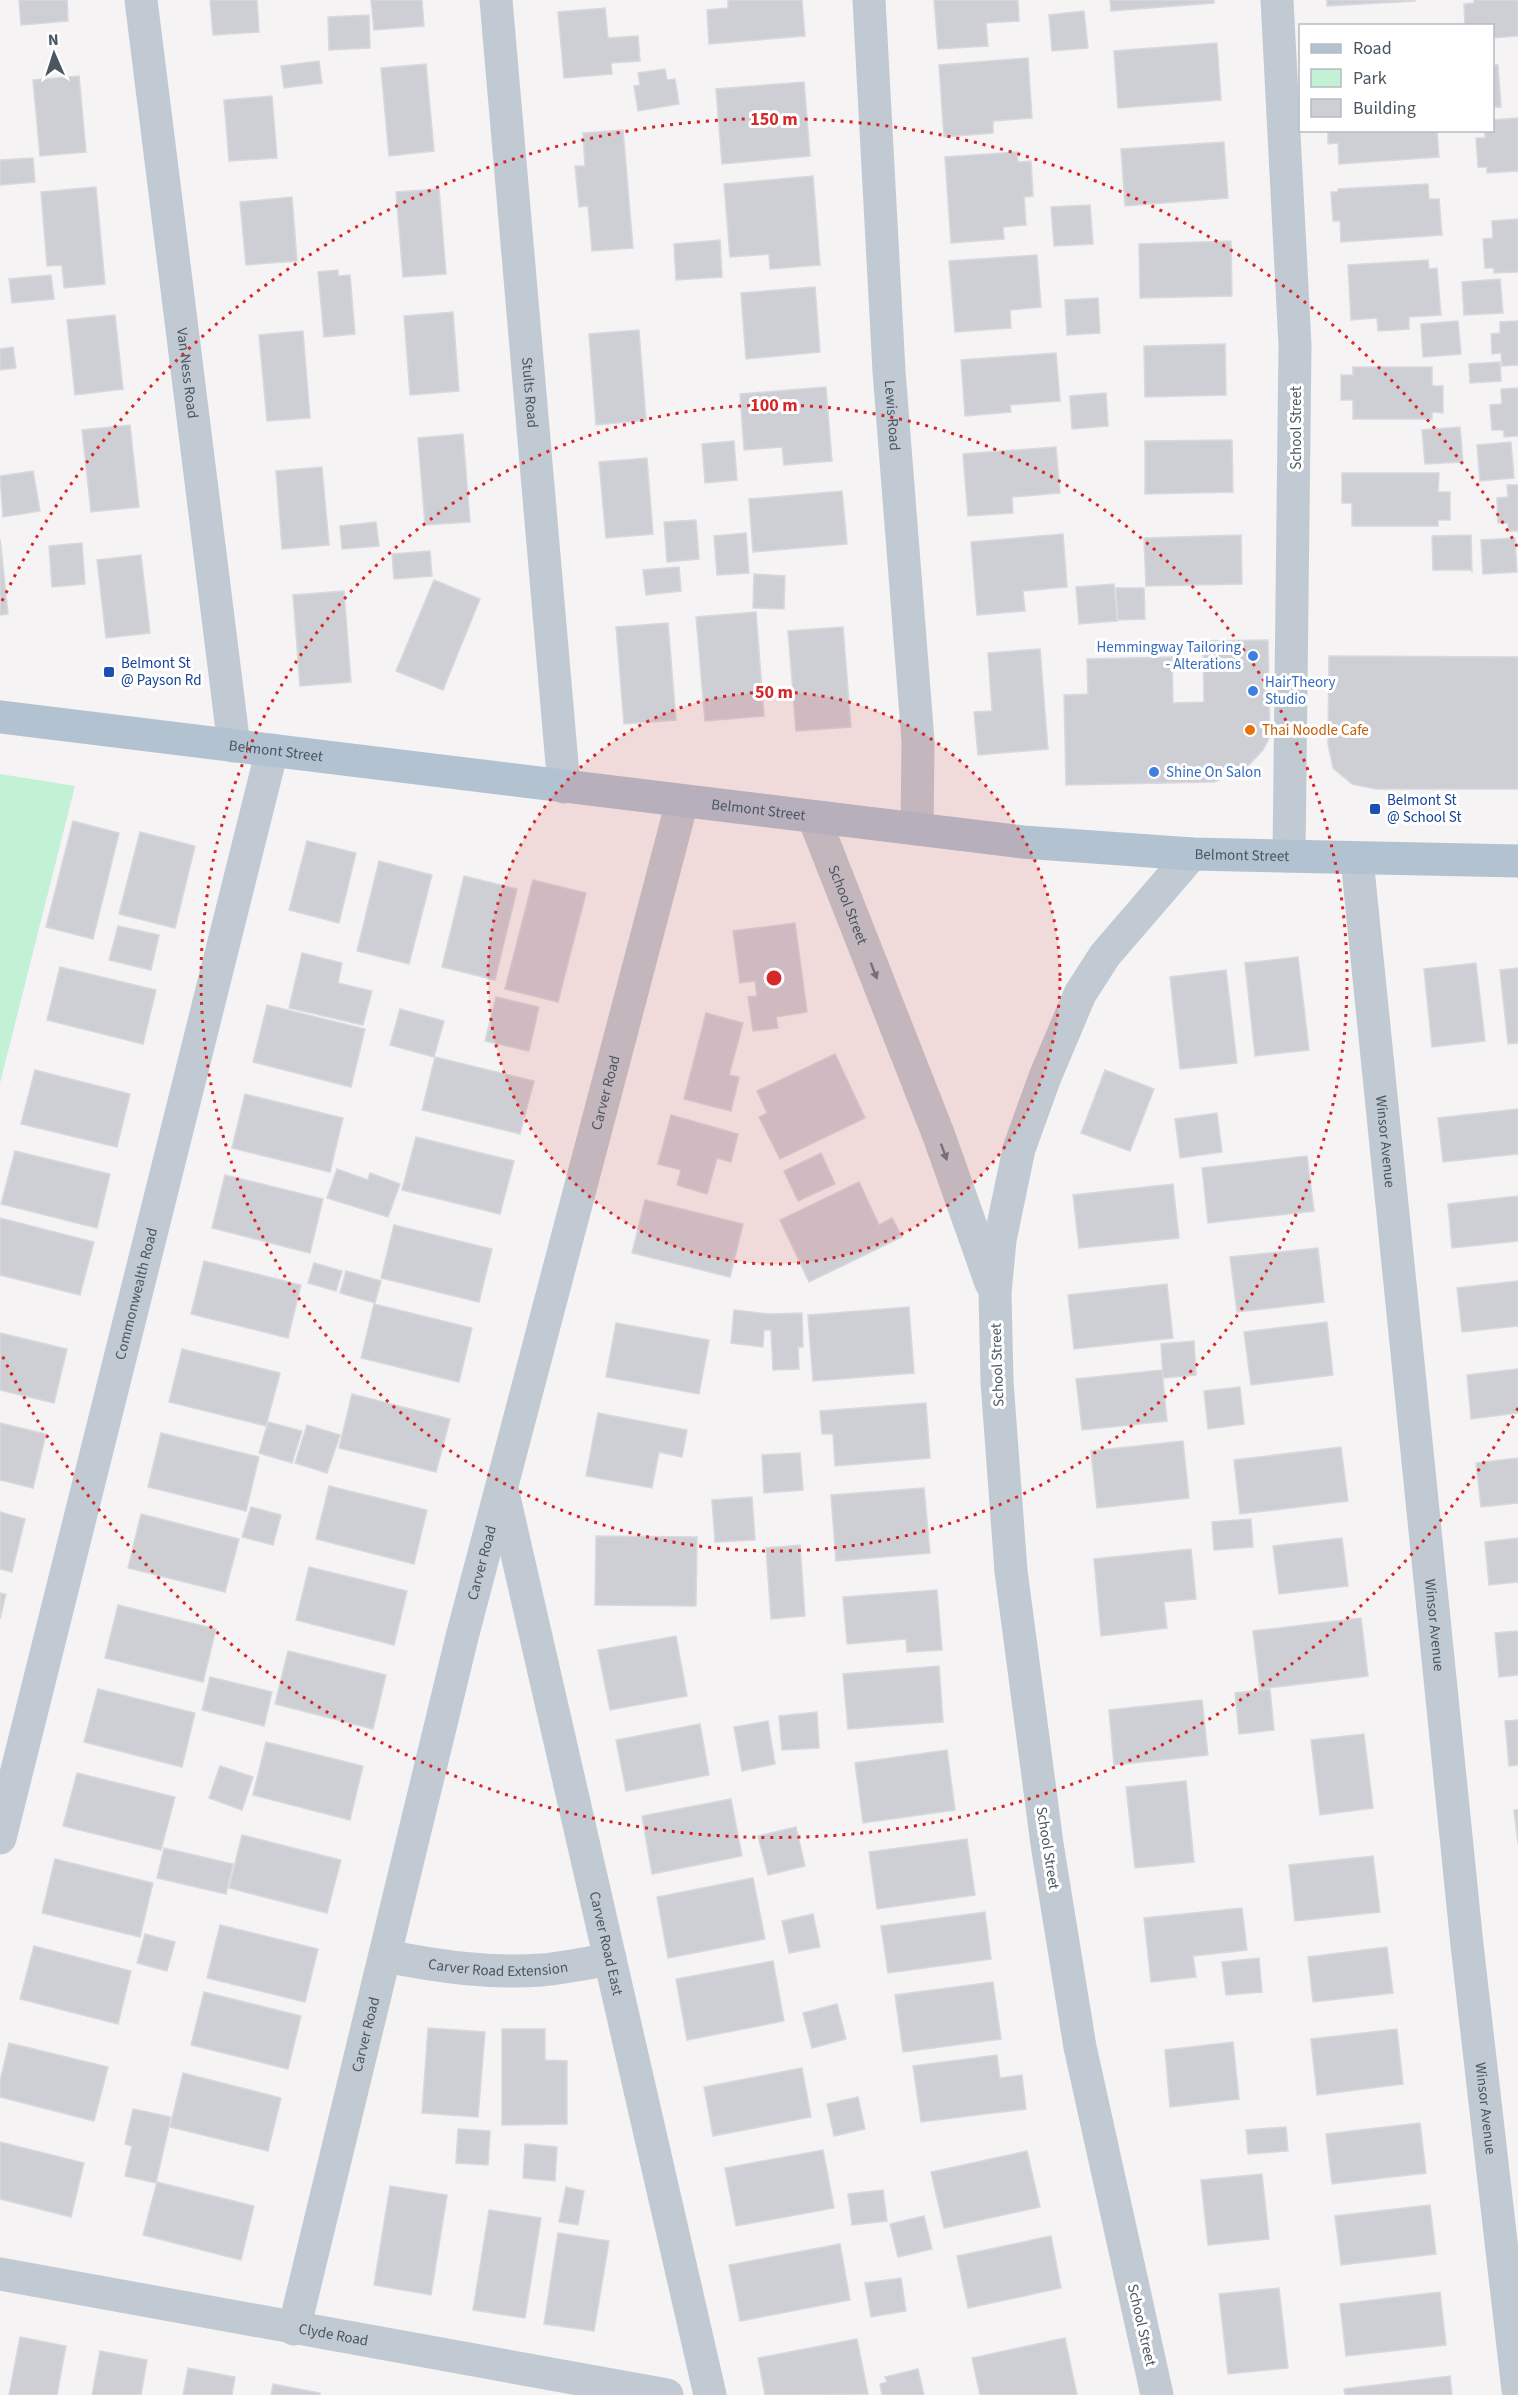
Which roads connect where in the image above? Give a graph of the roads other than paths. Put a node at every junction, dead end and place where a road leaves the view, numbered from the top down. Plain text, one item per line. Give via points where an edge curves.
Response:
1 (141, 0) edge
2 (496, 0) edge
3 (869, 0) edge
4 (1277, 0) edge
5 (0, 717) edge
6 (234, 746) junction
7 (272, 750) junction
8 (564, 788) junction
9 (682, 802) junction
10 (814, 818) junction
11 (917, 829) junction
12 (1192, 854) junction
13 (1289, 856) junction
14 (1357, 859) junction
15 (1518, 861) edge
16 (994, 1293) junction
17 (503, 1491) junction
18 (0, 1838) edge
19 (385, 1956) junction
20 (610, 1959) junction
21 (0, 2274) edge
22 (294, 2328) junction
23 (1518, 2390) edge
24 (667, 2395) edge
25 (710, 2395) edge
26 (1157, 2395) edge

1 - 6 street, Van Ness Road
2 - 8 street, Stults Road
3 - 11 street, Lewis Road via 889,371 918,741
4 - 13 street, School Street via 1296,345
5 - 6 main road, Belmont Street
6 - 7 main road, Belmont Street
7 - 8 main road, Belmont Street
7 - 18 street, Commonwealth Road
8 - 9 main road, Belmont Street
9 - 10 main road, Belmont Street
9 - 17 street, Carver Road
10 - 11 main road, Belmont Street
10 -> 16 street, School Street via 939,1136
11 - 12 main road, Belmont Street via 1071,847
12 - 13 main road, Belmont Street
12 - 16 street, School Street via 1105,955 1080,994 1019,1149 1000,1240
13 - 14 main road, Belmont Street
14 - 15 main road, Belmont Street
14 - 23 street, Winsor Avenue via 1467,1945
16 - 26 street, School Street via 1011,1571 1047,1844 1080,2047
17 - 19 street, Carver Road via 462,1636
17 - 20 street, Carver Road East
19 - 20 street, Carver Road Extension via 490,1971 542,1970
19 - 22 street, Carver Road
20 - 25 street, Carver Road East
21 - 22 street, Clyde Road
22 - 24 street, Clyde Road

